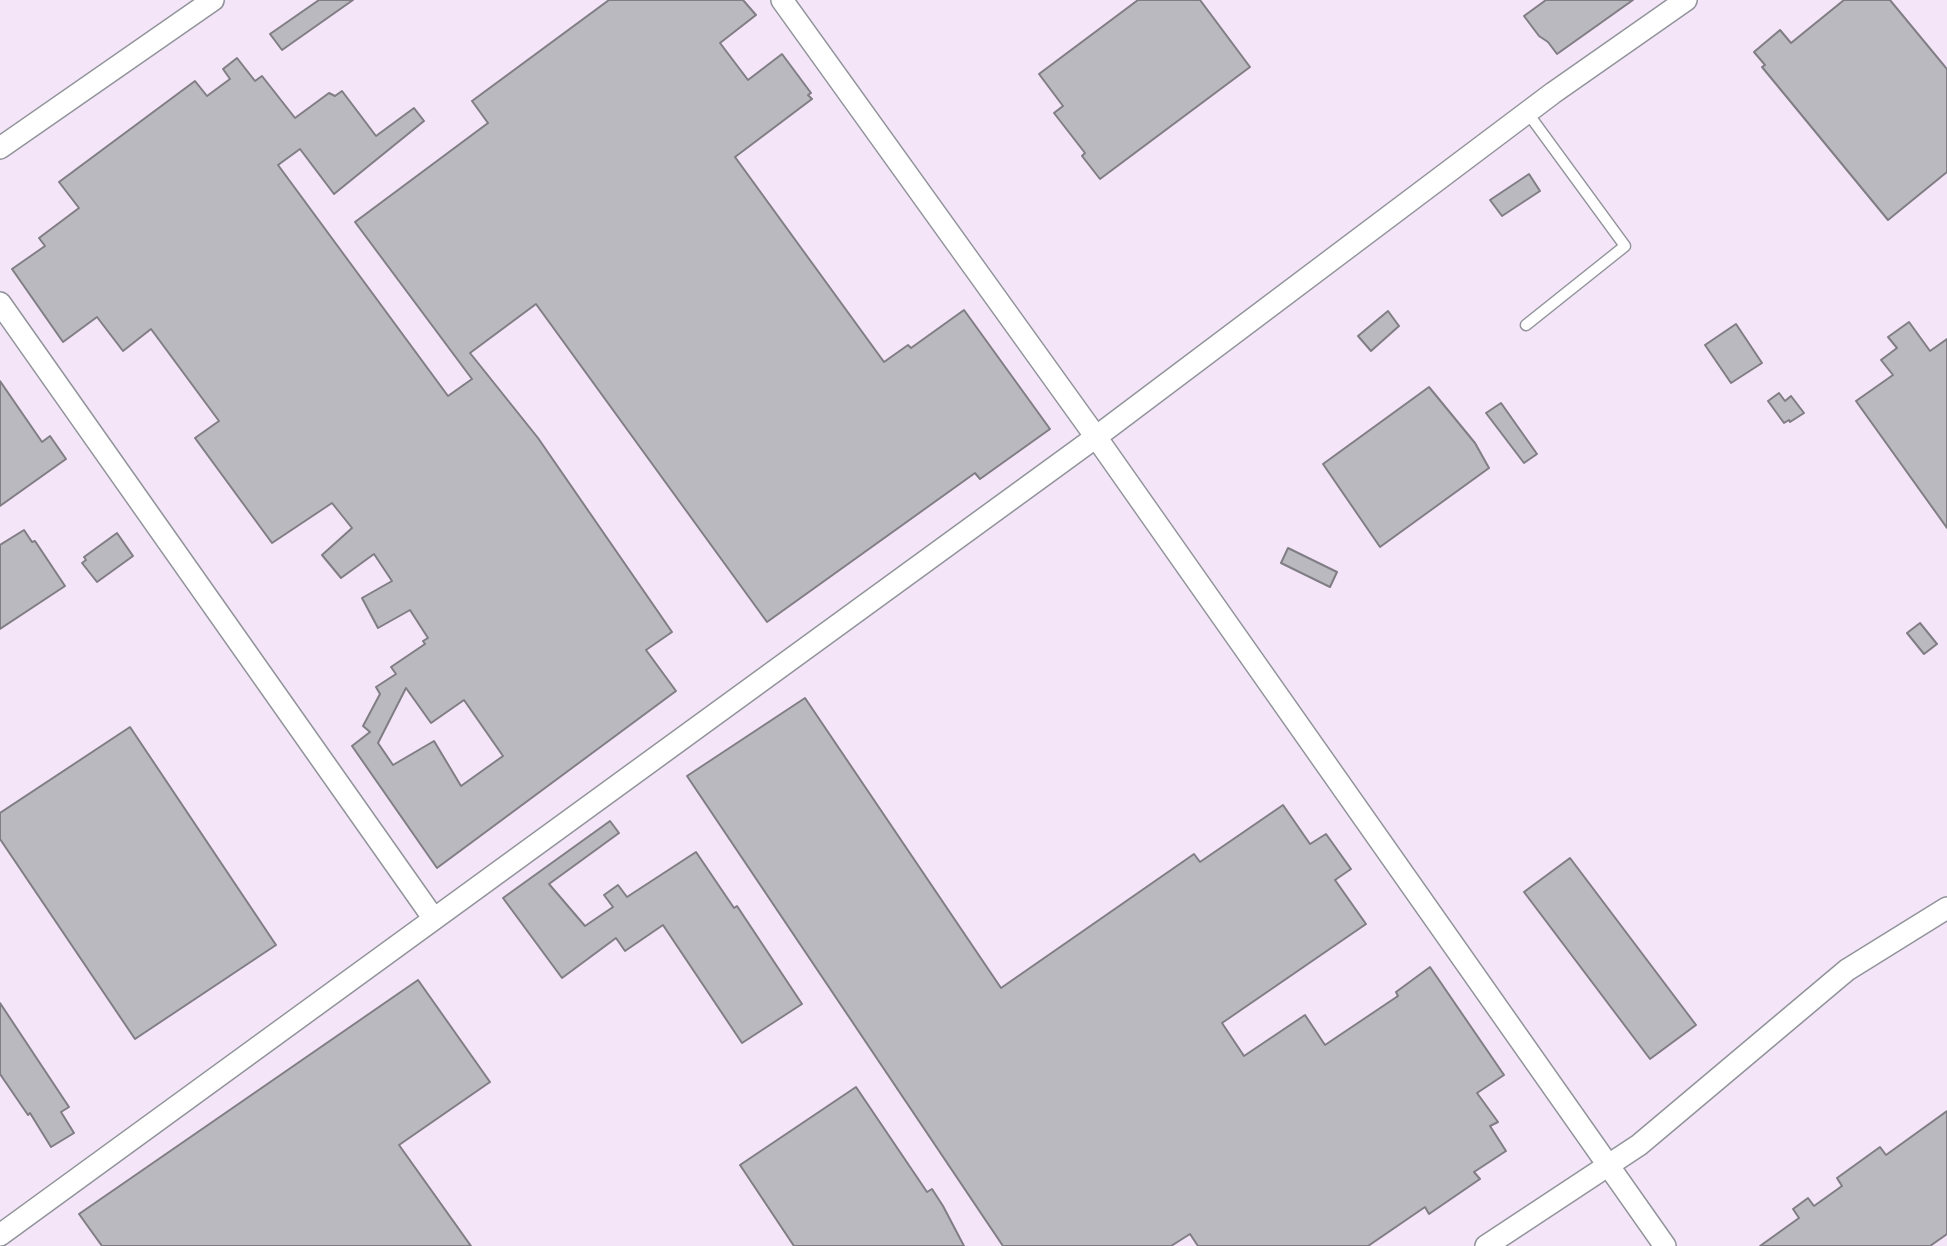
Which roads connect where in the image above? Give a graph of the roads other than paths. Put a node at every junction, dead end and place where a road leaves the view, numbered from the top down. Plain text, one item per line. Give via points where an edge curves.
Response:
1 (212, 0) edge
2 (782, 0) edge
3 (1686, 0) edge
4 (1527, 112) junction
5 (0, 148) edge
6 (0, 303) edge
7 (1526, 325) dead end
8 (1096, 437) junction
9 (1947, 908) edge
10 (434, 919) junction
11 (1606, 1165) junction
12 (0, 1235) edge
13 (1486, 1246) edge
14 (1665, 1246) edge

1 - 5 street
2 - 8 street
3 - 4 street
4 - 7 lane via 1625,246
4 - 8 street
6 - 10 street
8 - 10 street
8 - 11 street
9 - 11 street via 1847,970 1639,1145
10 - 12 street
11 - 13 street
11 - 14 street

